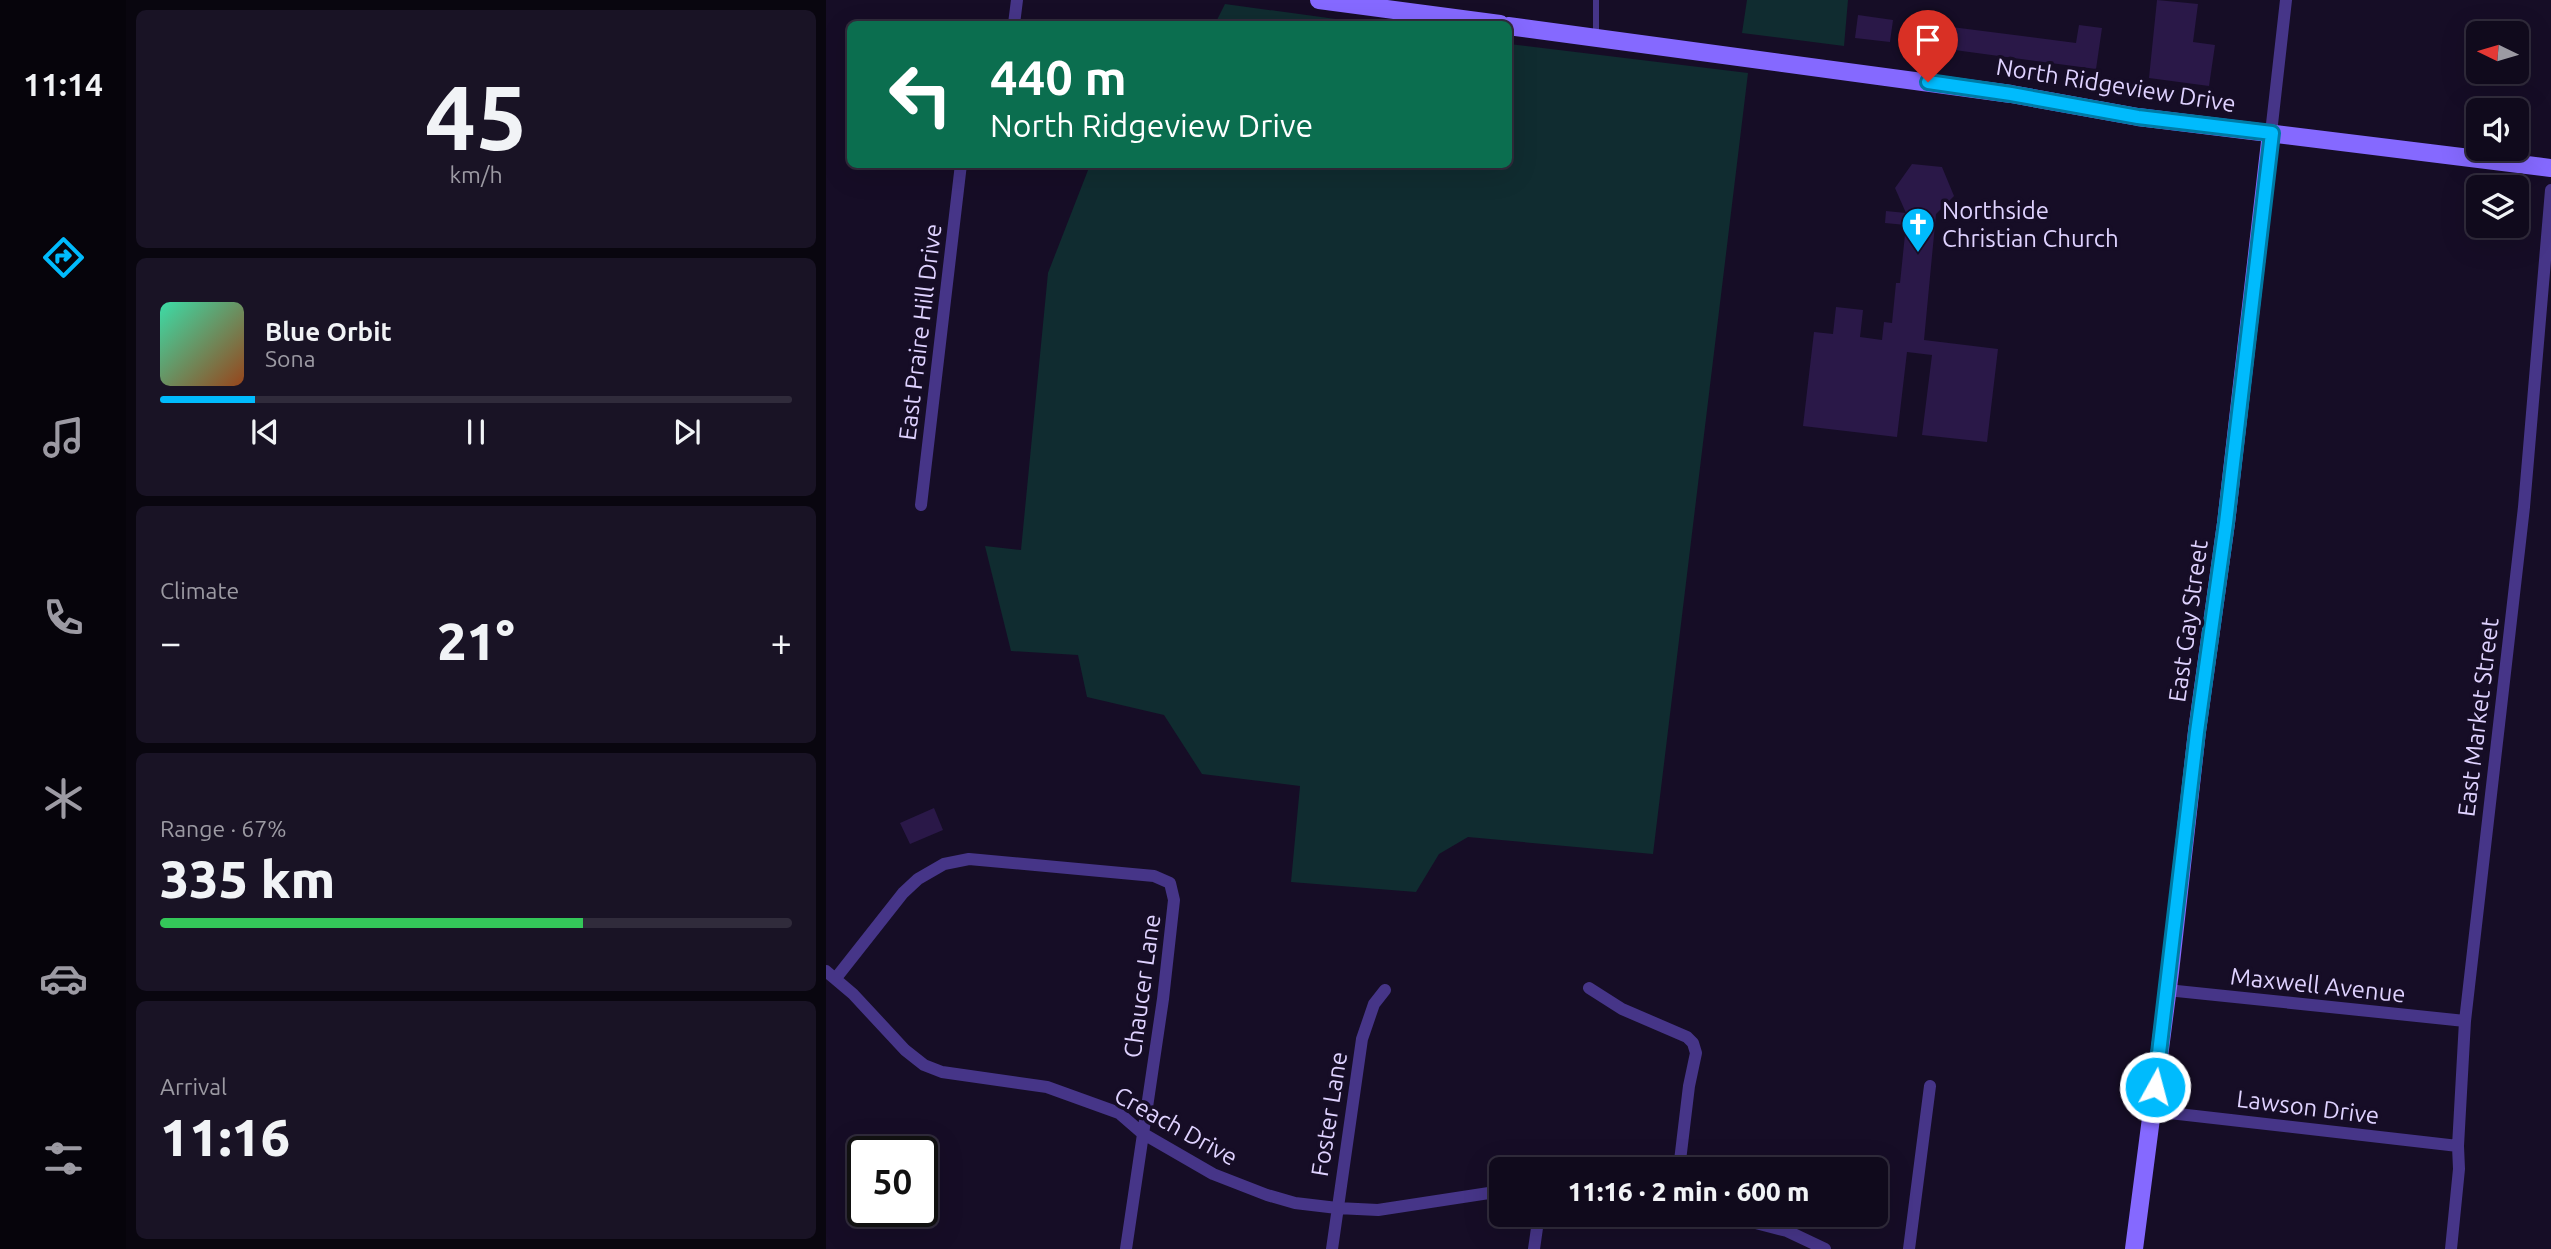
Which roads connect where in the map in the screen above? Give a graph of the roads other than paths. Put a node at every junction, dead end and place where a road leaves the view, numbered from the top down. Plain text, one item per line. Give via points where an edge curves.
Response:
1 (1017, 0) edge
2 (1319, 0) edge
3 (1596, 0) edge
4 (2286, 0) edge
5 (1398, 5) edge
6 (1014, 21) edge
7 (1484, 21) edge
8 (1512, 26) edge
9 (1596, 37) junction
10 (2272, 133) junction
11 (961, 168) edge
12 (2551, 168) edge
13 (2551, 190) edge
14 (921, 505) dead end
15 (831, 975) edge
16 (1589, 988) dead end
17 (1385, 989) dead end
18 (2167, 990) junction
19 (2465, 1021) junction
20 (1930, 1086) dead end
21 (2152, 1111) junction
22 (1142, 1133) junction
23 (2458, 1146) junction
24 (1680, 1157) edge
25 (1489, 1193) edge
26 (1337, 1208) junction
27 (1538, 1227) edge
28 (1771, 1227) edge
29 (1126, 1249) edge
30 (1332, 1249) edge
31 (1535, 1249) edge
32 (1825, 1249) edge
33 (1909, 1249) edge
34 (2134, 1249) edge
35 (2451, 1249) edge

1 - 6 street
2 - 5 main road
3 - 9 lane
4 - 10 street, East Gay Street
5 - 7 main road
8 - 9 main road, North Ridgeview Drive
9 - 10 main road, North Ridgeview Drive
10 - 12 main road, North Ridgeview Drive
10 - 18 main road, East Gay Street
11 - 14 street, East Praire Hill Drive
13 - 19 street, East Market Street via 2524,506
15 - 22 street, Creach Drive via 924,1065 942,1072 1047,1087 1119,1113
15 - 22 street, Chaucer Lane via 903,893 944,864 969,859 1058,866 1154,876 1170,883 1174,900 1163,999
16 - 24 street via 1693,1043 1696,1053
17 - 26 street, Foster Lane via 1374,1004 1362,1039
18 - 19 street, Maxwell Avenue
18 - 21 main road, East Gay Street
19 - 23 street, East Market Street
20 - 33 street
21 - 23 street, Lawson Drive
21 - 34 main road, East Gay Street
22 - 26 street, Creach Drive via 1242,1186 1295,1203
22 - 29 street, Chaucer Lane
23 - 35 street, East Market Street
25 - 26 street, Creach Drive via 1378,1210
26 - 30 street, Foster Lane
27 - 31 street
28 - 32 street

